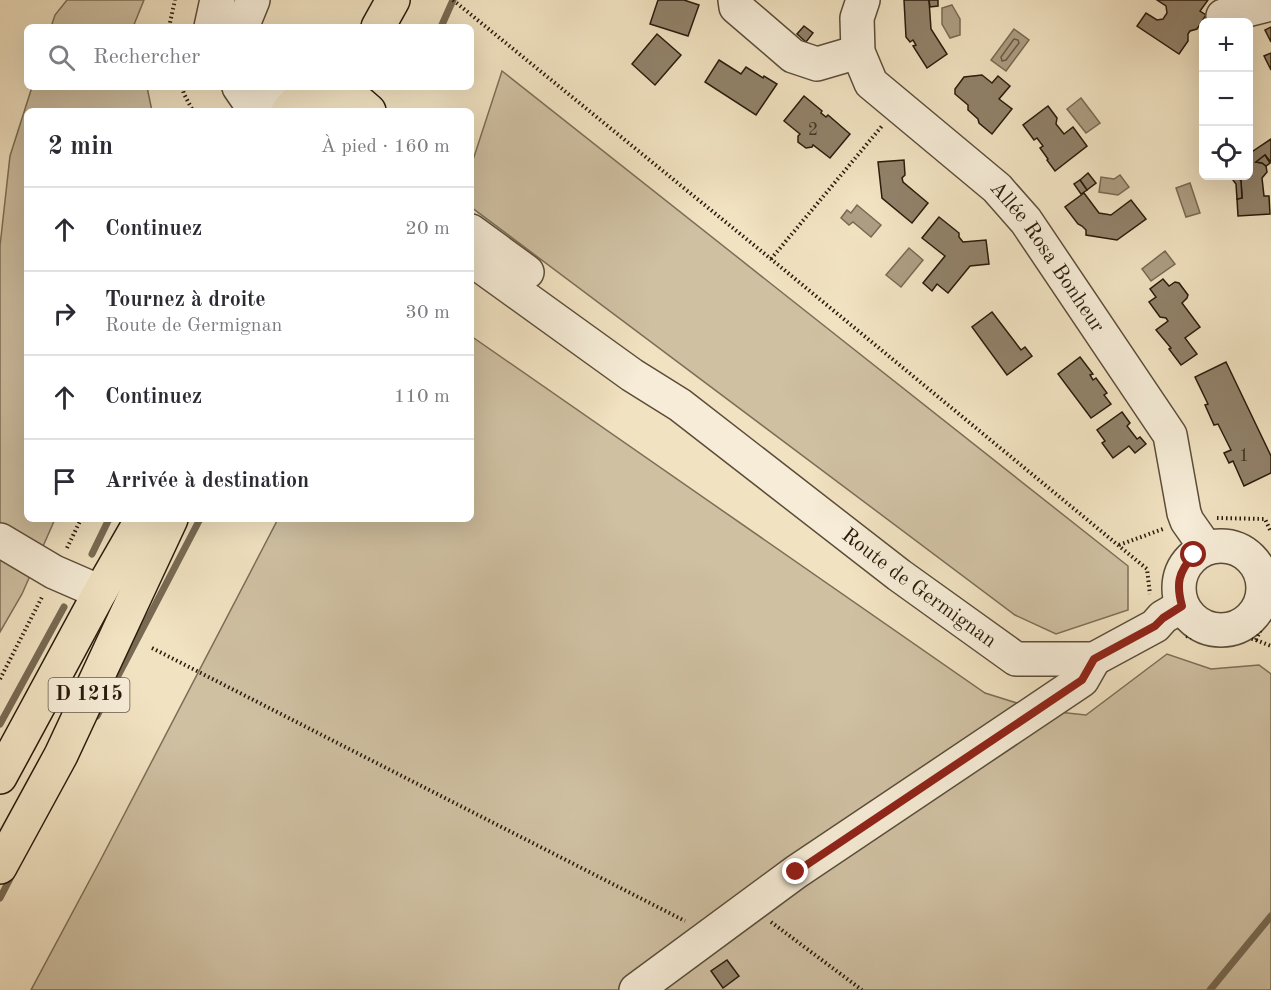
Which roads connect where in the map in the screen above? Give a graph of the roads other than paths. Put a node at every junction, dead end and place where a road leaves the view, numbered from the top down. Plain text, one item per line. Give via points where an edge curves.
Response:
1 (218, 0) edge
2 (235, 0) edge
3 (253, 0) edge
4 (393, 0) edge
5 (399, 0) edge
6 (735, 0) edge
7 (863, 0) edge
8 (1271, 4) edge
9 (1223, 16) dead end
10 (212, 24) edge
11 (227, 24) edge
12 (243, 24) edge
13 (380, 24) edge
14 (391, 24) edge
15 (858, 52) junction
16 (222, 90) edge
17 (241, 90) edge
18 (270, 90) edge
19 (331, 90) edge
20 (370, 102) edge
21 (292, 107) edge
22 (232, 108) edge
23 (256, 108) edge
24 (474, 233) edge
25 (474, 247) edge
26 (474, 262) edge
27 (643, 369) junction
28 (680, 405) junction
29 (140, 522) edge
30 (170, 522) edge
31 (0, 540) edge
32 (1206, 548) junction
33 (1264, 561) edge
34 (100, 592) junction
35 (1182, 606) junction
36 (1266, 624) edge
37 (1094, 659) junction
38 (0, 777) edge
39 (0, 867) edge
40 (636, 990) edge

1 - 10 street
2 - 11 street
3 - 12 street
4 - 13 main road
5 - 14 main road
6 - 15 street via 736,7 793,56 817,64
7 - 15 street, Allée Rosa Bonheur via 857,18
8 - 9 street
15 - 32 street, Allée Rosa Bonheur via 872,83 997,188 1026,221 1170,435 1184,513
16 - 22 street
17 - 23 street
18 - 21 street
19 - 20 main road
19 - 21 main road
24 - 27 street, Route de Germignan via 572,306
25 - 27 street
26 - 28 street, Route de Germignan
27 - 28 street, Route de Germignan
28 - 37 street, Route de Germignan via 899,575 1016,659
29 - 34 main road, D 1215
30 - 39 main road, D 1215 via 61,755
31 - 34 street via 54,572
32 - 33 street via 1235,547
32 - 35 street via 1184,566 1179,578
33 - 36 street via 1262,600
34 - 38 main road, D 1215
35 - 36 street via 1189,617 1212,630 1238,627 1249,620
35 - 37 street, Route de Germignan via 1155,626
37 - 40 street via 1082,680 796,872

